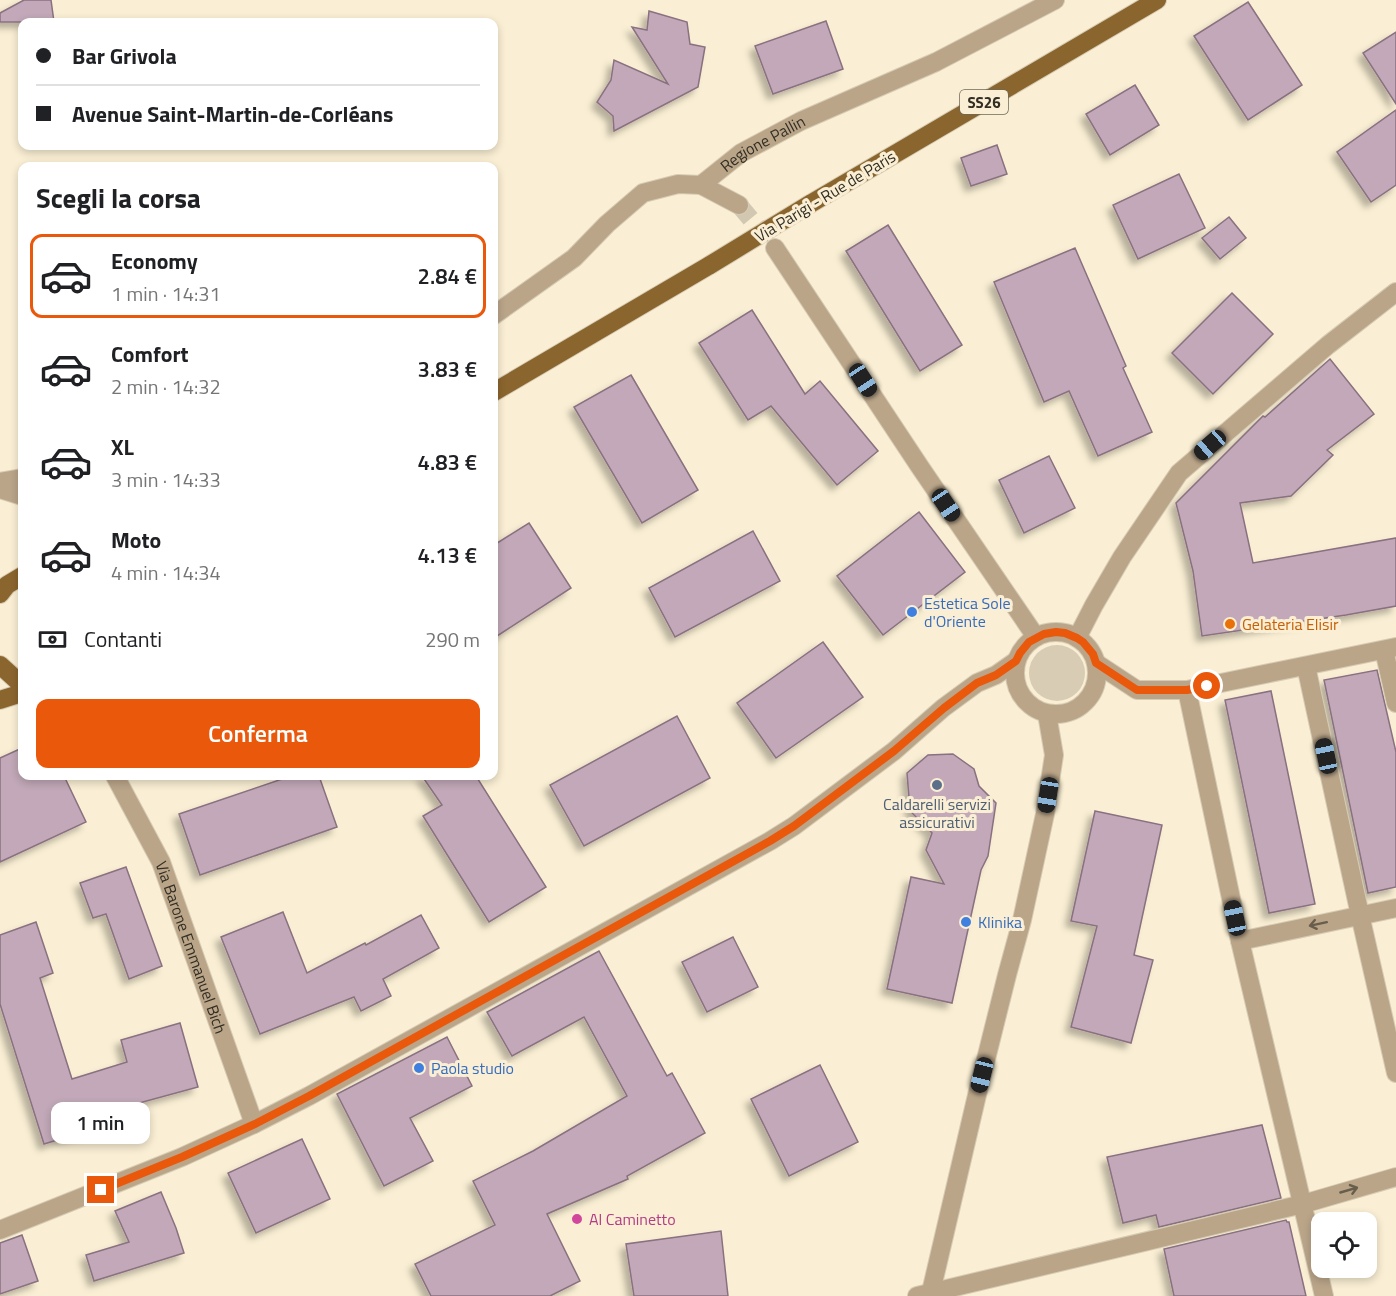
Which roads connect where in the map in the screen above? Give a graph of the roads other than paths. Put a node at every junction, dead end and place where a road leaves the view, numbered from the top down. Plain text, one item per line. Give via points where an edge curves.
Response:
1 (1055, 0) edge
2 (1157, 0) edge
3 (701, 185) junction
4 (739, 205) tunnel mouth
5 (775, 248) tunnel mouth
6 (1396, 292) edge
7 (498, 312) edge
8 (498, 390) edge
9 (11, 487) edge
10 (18, 504) edge
11 (18, 578) edge
12 (0, 594) edge
13 (1036, 637) junction
14 (1077, 638) junction
15 (1390, 649) edge
16 (1016, 661) junction
17 (1096, 663) junction
18 (0, 664) edge
19 (1306, 666) junction
20 (18, 681) edge
21 (1187, 690) junction
22 (18, 694) edge
23 (0, 700) edge
24 (1396, 703) edge
25 (1047, 714) junction
26 (117, 780) edge
27 (1396, 908) edge
28 (1360, 915) junction
29 (1240, 941) junction
30 (1396, 1073) edge
31 (255, 1124) junction
32 (1396, 1177) edge
33 (1303, 1204) junction
34 (0, 1230) edge
35 (926, 1295) edge
36 (1324, 1296) edge

1 - 3 street, Regione Pallin via 936,62 791,126 741,153
2 - 8 main road, Via Parigi - Rue de Paris / SS26, bridge
3 - 4 street
3 - 7 street via 678,184 643,193 574,258
5 - 13 street
6 - 14 street via 1179,472 1122,557
9 - 10 street
11 - 12 main road
13 - 14 street via 1056,632
13 - 16 street via 1025,645
14 - 17 street via 1093,654
15 - 19 street
15 - 24 street
16 - 25 street via 1019,693 1030,706
16 - 31 street via 977,683 894,751 770,841
17 - 21 street via 1137,690
17 - 25 street via 1095,685 1083,704 1066,713
18 - 20 main road
19 - 21 street
19 - 28 street
21 - 29 street
22 - 23 main road
25 - 35 street via 1054,755 1045,814 1022,920
26 - 31 street, Via Barone Emmanuel Bich via 161,862
27 - 28 street
28 -> 29 street
28 - 30 street
29 - 33 street
31 - 34 street
33 -> 32 street
33 - 35 street
33 - 36 street

